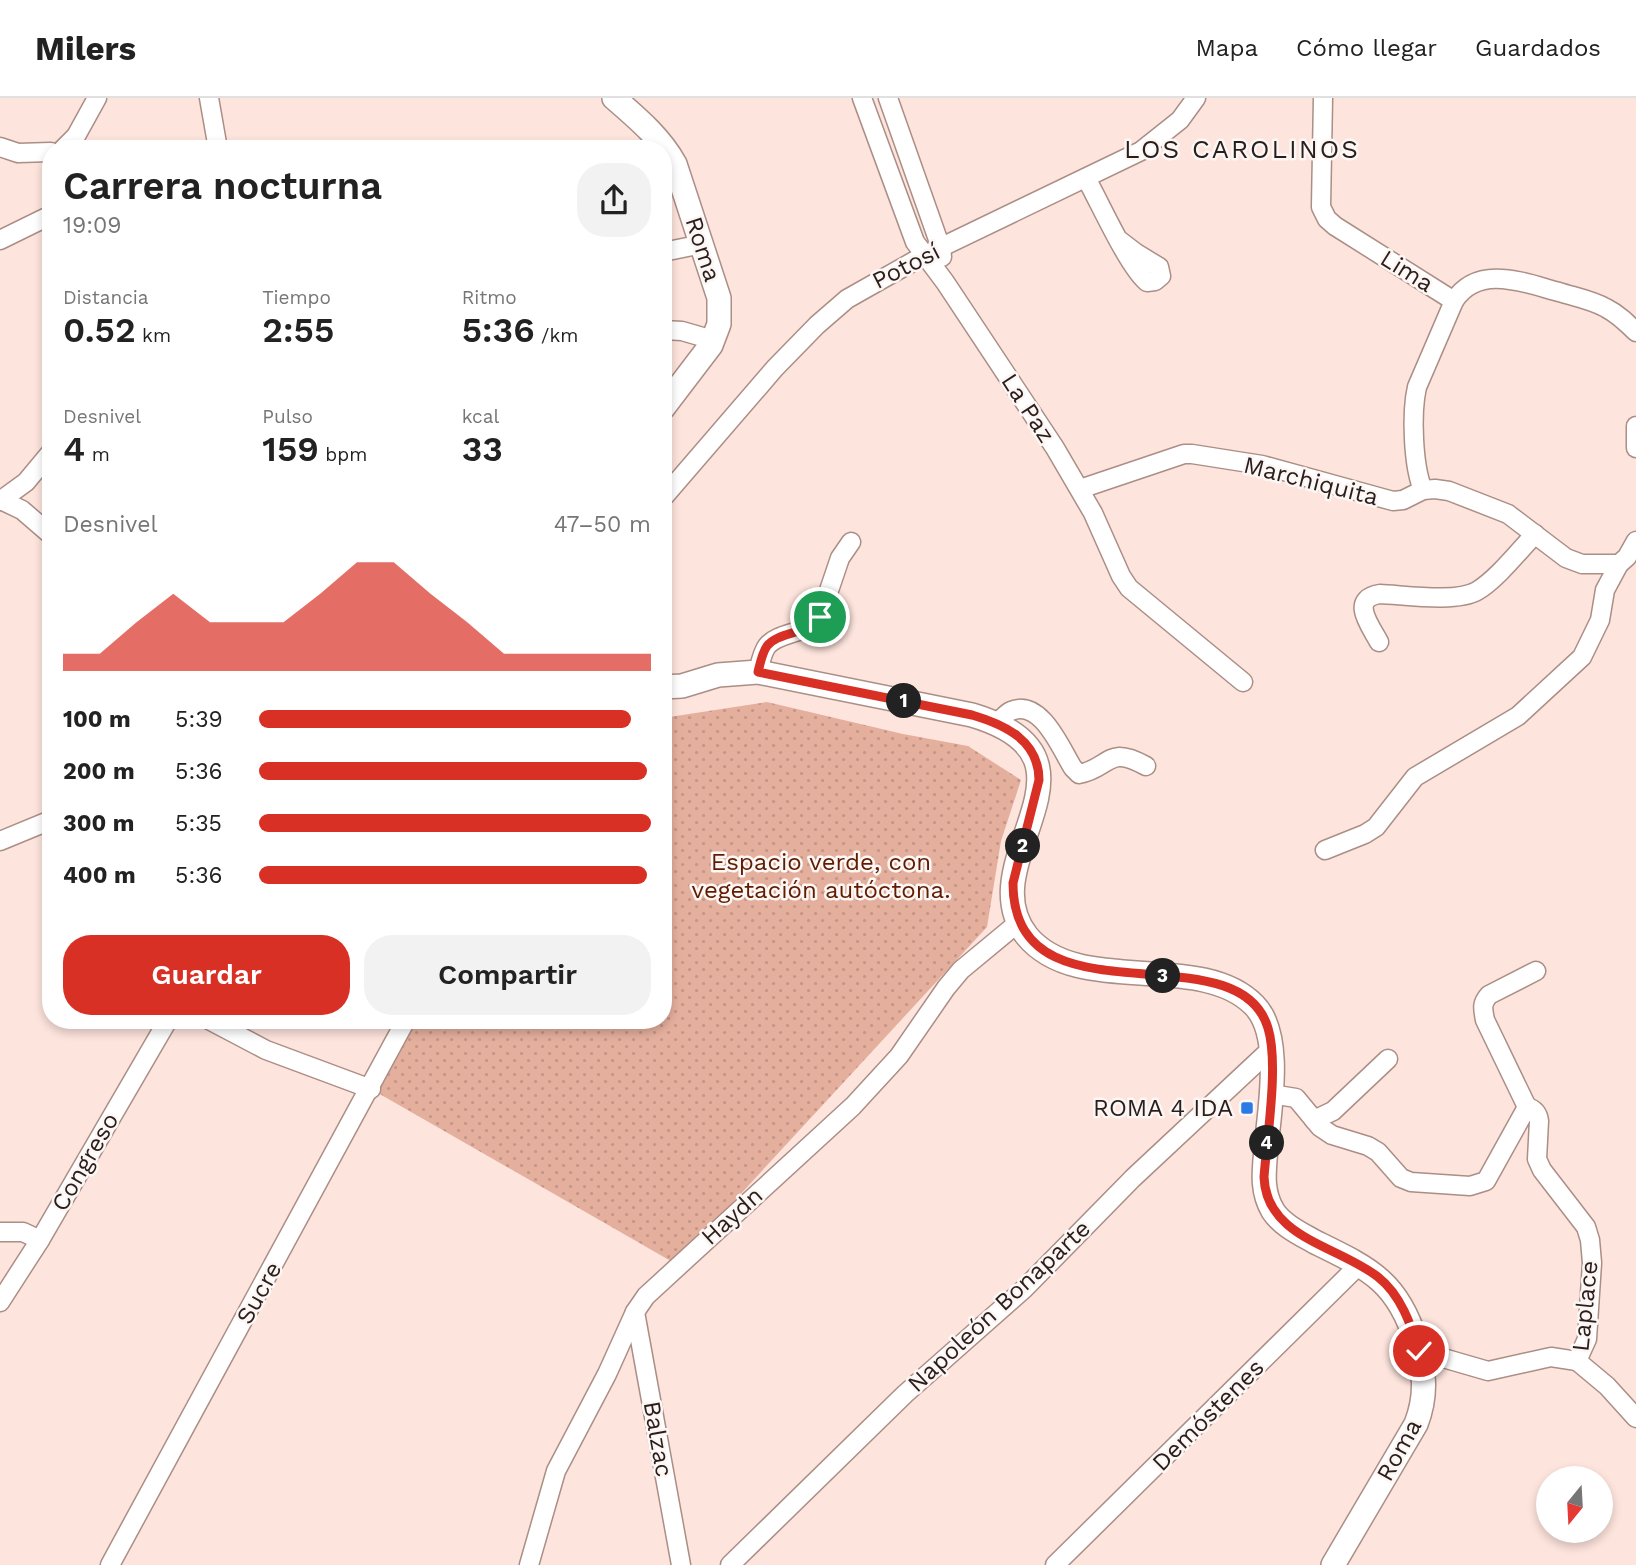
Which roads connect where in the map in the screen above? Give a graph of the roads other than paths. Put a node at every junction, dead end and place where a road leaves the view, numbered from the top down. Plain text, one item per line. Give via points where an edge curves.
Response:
1 (97, 98) edge
2 (209, 98) edge
3 (614, 98) edge
4 (862, 98) edge
5 (888, 98) edge
6 (1196, 98) edge
7 (1323, 98) edge
8 (77, 140) edge
9 (216, 140) edge
10 (658, 140) edge
11 (0, 147) edge
12 (42, 152) edge
13 (672, 161) edge
14 (1086, 178) junction
15 (42, 219) edge
16 (0, 240) edge
17 (1119, 240) dead end
18 (702, 244) junction
19 (941, 248) junction
20 (672, 250) edge
21 (923, 256) junction
22 (945, 282) junction
23 (1454, 301) junction
24 (672, 330) edge
25 (1636, 332) edge
26 (713, 340) junction
27 (672, 396) edge
28 (1636, 426) edge
29 (1636, 448) edge
30 (42, 463) edge
31 (672, 488) edge
32 (1080, 489) junction
33 (1423, 490) junction
34 (1, 500) edge
35 (42, 527) edge
36 (1535, 534) junction
37 (1636, 541) edge
38 (851, 542) dead end
39 (1619, 564) junction
40 (1378, 642) dead end
41 (758, 672) junction
42 (1242, 682) dead end
43 (672, 687) edge
44 (998, 722) junction
45 (1146, 766) dead end
46 (42, 824) edge
47 (0, 841) edge
48 (1325, 850) dead end
49 (1018, 922) junction
50 (1536, 971) dead end
51 (163, 1029) edge
52 (226, 1029) edge
53 (401, 1029) edge
54 (1271, 1049) junction
55 (1388, 1059) dead end
56 (371, 1089) junction
57 (1271, 1094) junction
58 (1527, 1107) junction
59 (1314, 1120) junction
60 (0, 1232) edge
61 (40, 1240) junction
62 (1360, 1264) junction
63 (0, 1302) edge
64 (635, 1312) junction
65 (1419, 1351) junction
66 (1577, 1361) junction
67 (1636, 1418) edge
68 (110, 1565) edge
69 (529, 1565) edge
70 (681, 1565) edge
71 (730, 1565) edge
72 (1055, 1565) edge
73 (1333, 1565) edge

1 - 8 street
2 - 9 street
3 - 10 main road, Roma
4 - 21 street, La Paz
5 - 19 street
6 - 14 street, Potosí via 1180,120 1151,144
7 - 23 street, Lima via 1320,193 1327,219
11 - 12 street via 18,153
13 - 18 main road, Roma
14 - 17 street
14 - 19 street, Potosí
15 - 16 street
18 - 20 street
18 - 26 main road, Roma via 719,298 719,324
19 - 21 street, Potosí
19 - 22 street
21 - 22 street, La Paz
21 - 31 street, Potosí via 863,289 817,324
22 - 32 street, La Paz
23 - 25 street, Lima via 1475,282 1515,280 1595,303
23 - 33 street via 1414,399
24 - 26 street
26 - 27 main road, Roma
28 - 29 street
30 - 34 street
32 - 33 street, Marchiquita via 1184,454 1262,465 1394,501
32 - 42 street, La Paz via 1121,576 1137,598
33 - 36 street, Marchiquita via 1449,491 1499,510
34 - 35 street
36 - 39 street via 1566,558 1582,564
36 - 40 street via 1474,592 1458,596 1370,595 1363,608
37 - 39 street
38 - 41 street via 840,558 815,625 771,642
39 - 48 street via 1605,590 1594,637 1582,657 1518,716 1415,777 1376,827
41 - 43 main road via 718,675
41 - 44 main road
44 - 45 street via 1010,711 1034,713 1079,774 1111,757 1131,758
44 - 49 main road via 1027,745 1039,765 1038,788 1013,883
46 - 47 street
49 - 54 main road, Roma via 1043,950 1060,960 1206,981 1239,994 1262,1016
49 - 64 street, Haydn via 961,970 899,1056 853,1106 653,1288
50 - 58 street, Laplace via 1489,995 1482,1008
51 - 61 street, Congreso
52 - 56 street via 265,1050
53 - 56 street, Sucre
54 - 57 main road, Roma
54 - 71 street, Napoleón Bonaparte
55 - 59 street via 1333,1111
56 - 68 street, Sucre
57 - 59 street via 1296,1098
57 - 62 main road, Roma via 1264,1189 1274,1212 1301,1234
58 - 59 street via 1486,1181 1471,1186 1401,1178 1378,1152 1332,1135
58 - 66 street, Laplace via 1538,1115 1537,1159 1542,1170 1586,1227 1590,1240 1587,1339
60 - 61 street via 23,1232
61 - 63 street, Congreso
62 - 65 main road, Roma via 1392,1291
62 - 72 street, Demóstenes
64 - 69 street, Haydn via 556,1472
64 - 70 street, Balzac
65 - 66 street via 1488,1371 1551,1357
65 - 73 main road, Roma via 1424,1385 1416,1424
66 - 67 street, Laplace

